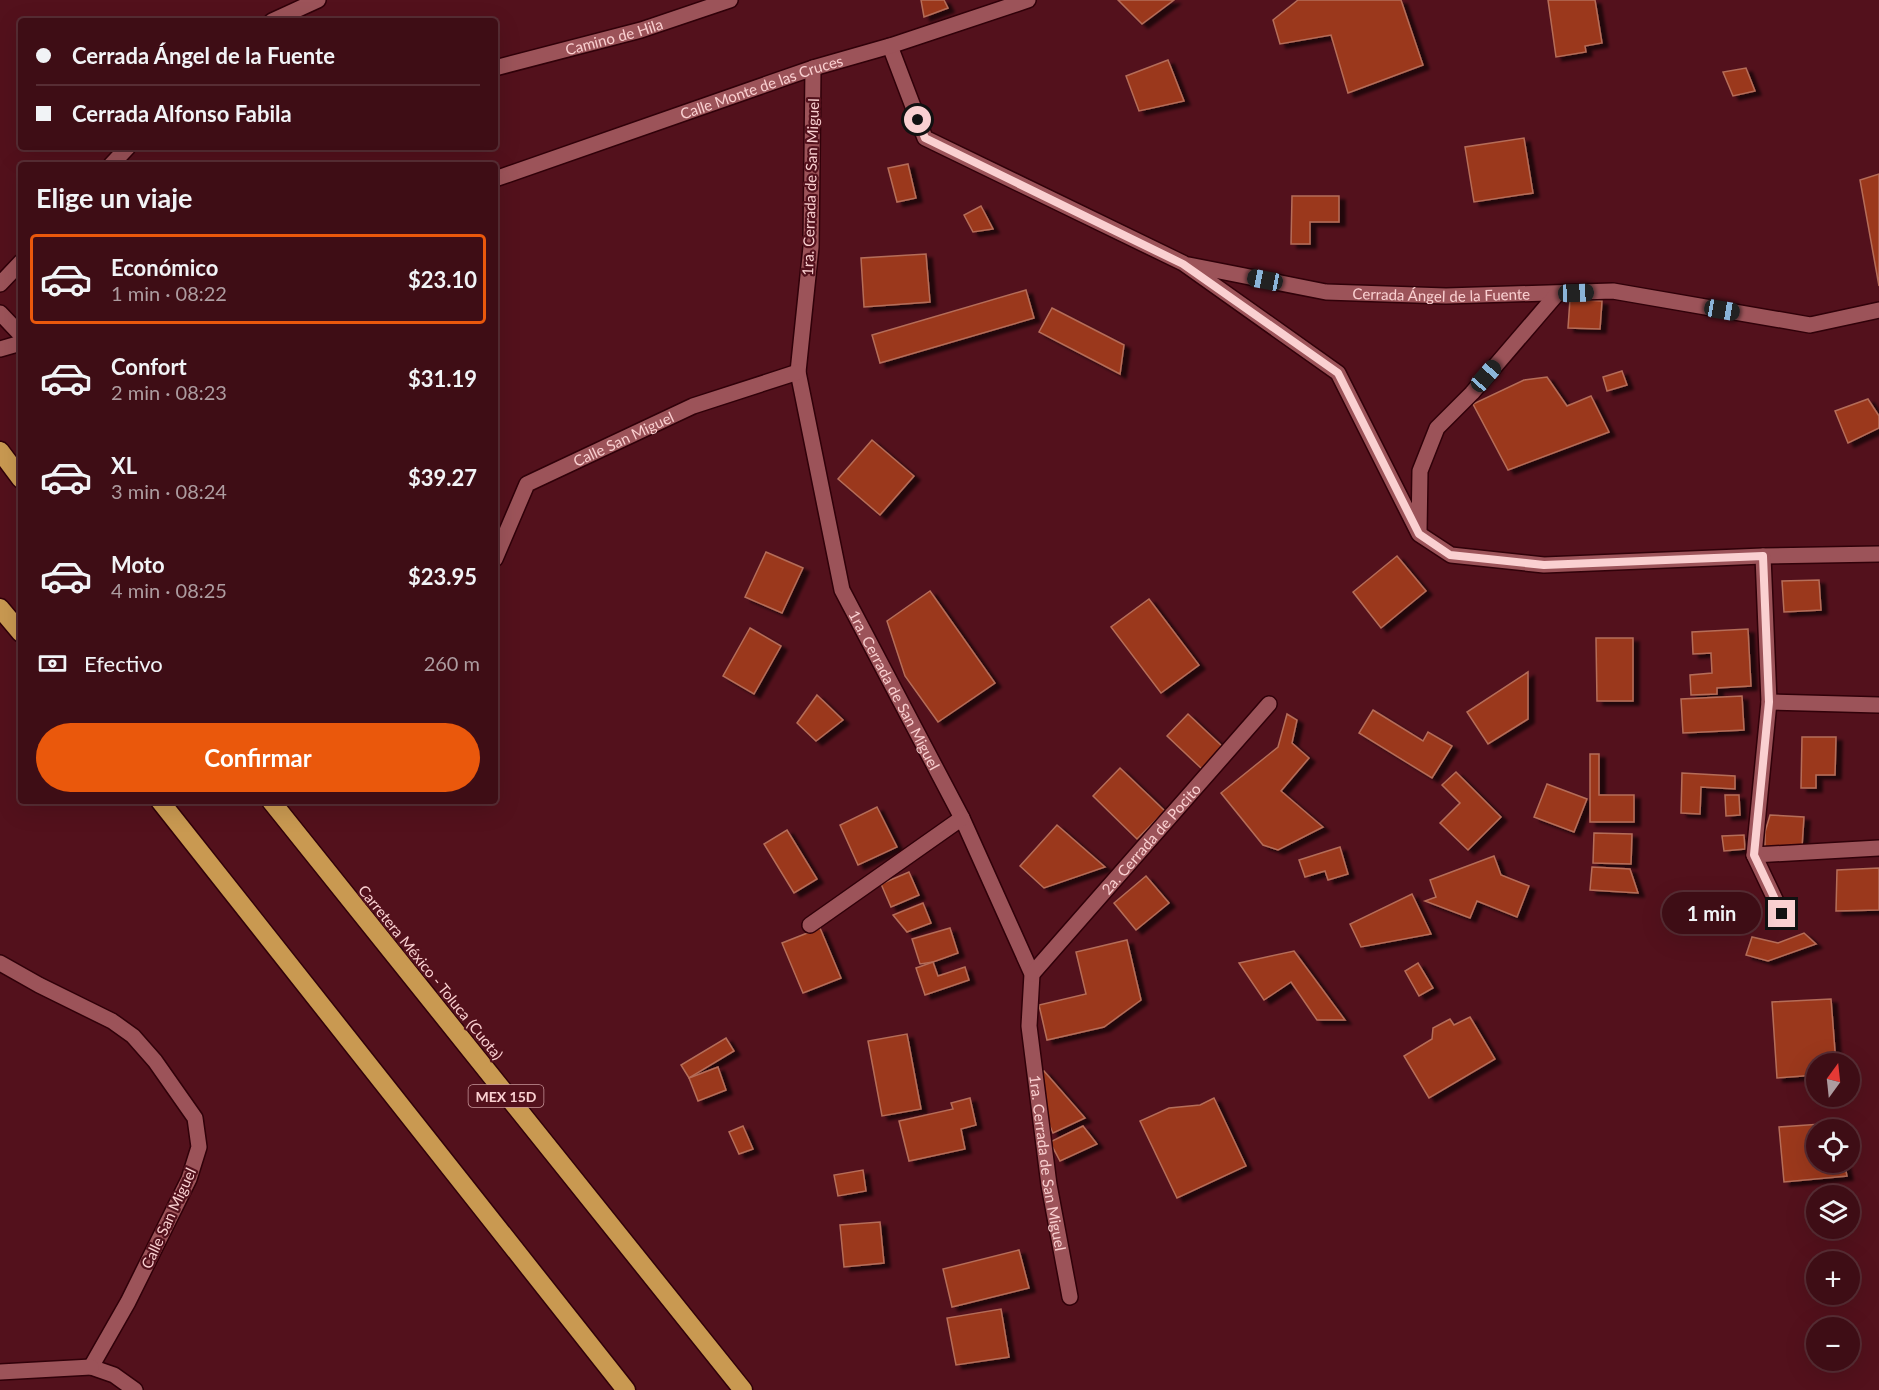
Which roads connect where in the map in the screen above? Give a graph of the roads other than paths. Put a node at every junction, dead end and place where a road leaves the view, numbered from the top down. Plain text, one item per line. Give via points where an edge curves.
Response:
1 (318, 0) edge
2 (730, 0) edge
3 (1028, 0) edge
4 (279, 18) edge
5 (890, 46) junction
6 (498, 67) edge
7 (813, 68) junction
8 (125, 150) edge
9 (114, 162) edge
10 (498, 178) edge
11 (1183, 264) junction
12 (18, 265) edge
13 (0, 285) edge
14 (1557, 294) junction
15 (1879, 310) edge
16 (0, 313) edge
17 (18, 332) edge
18 (18, 344) edge
19 (0, 349) edge
20 (798, 372) junction
21 (0, 452) edge
22 (18, 475) edge
23 (1419, 534) junction
24 (498, 552) edge
25 (1879, 554) edge
26 (1763, 556) junction
27 (0, 608) edge
28 (18, 629) edge
29 (1769, 702) junction
30 (1269, 704) dead end
31 (1879, 705) edge
32 (162, 804) edge
33 (273, 804) edge
34 (962, 818) junction
35 (1879, 848) edge
36 (1754, 855) junction
37 (1782, 914) dead end
38 (810, 925) dead end
39 (0, 963) edge
40 (1032, 974) junction
41 (1070, 1297) dead end
42 (91, 1367) junction
43 (0, 1372) edge
44 (135, 1390) edge
45 (626, 1390) edge
46 (743, 1390) edge

1 - 4 street
2 - 6 street, Camino de Hila via 641,30
3 - 5 street, Calle Monte de las Cruces
5 - 7 street, Calle Monte de las Cruces
5 - 11 street, Cerrada Ángel de la Fuente via 925,138
7 - 10 street, Calle Monte de las Cruces
7 - 20 street, 1ra. Cerrada de San Miguel via 811,247
8 - 9 street
11 - 14 street, Cerrada Ángel de la Fuente via 1326,292
11 - 23 street, Cerrada Ángel de la Fuente via 1338,373
12 - 13 street
14 - 15 street, Cerrada Ángel de la Fuente via 1613,291 1810,325
14 - 23 street via 1437,428 1420,471
16 - 17 street
18 - 19 street
20 - 24 street, Calle San Miguel via 693,406 527,484
20 - 34 street, 1ra. Cerrada de San Miguel via 842,590
21 - 22 highway
23 - 26 street, Cerrada Ángel de la Fuente via 1450,555 1544,565
25 - 26 street, Cerrada Ángel de la Fuente
26 - 29 street
27 - 28 highway
29 - 31 street
29 - 36 street
30 - 40 street, 2a. Cerrada de Pocito
32 - 45 highway
33 - 46 highway, Carretera México - Toluca (Cuota) / MEX 15D
34 - 38 street
34 - 40 street, 1ra. Cerrada de San Miguel
35 - 36 street
36 - 37 street
39 - 42 street, Calle San Miguel via 112,1021 133,1036 195,1118 199,1147 189,1179
40 - 41 street, 1ra. Cerrada de San Miguel via 1029,1026 1049,1185
42 - 43 street
42 - 44 street

